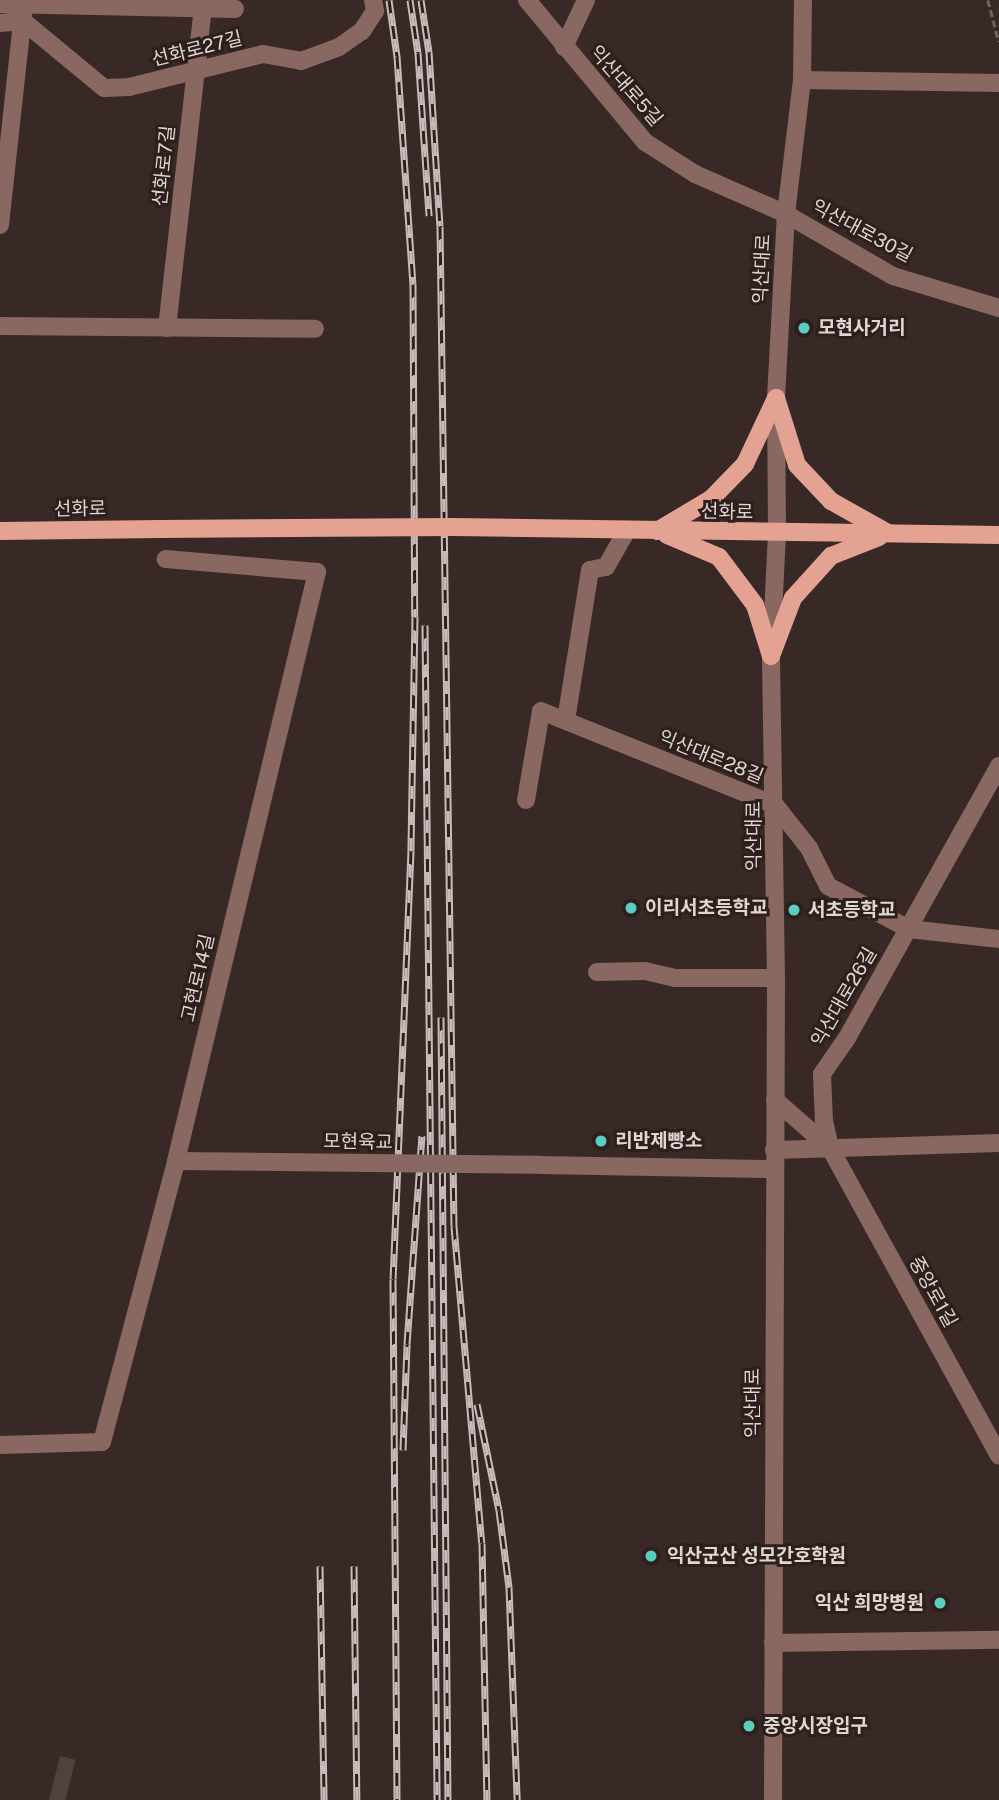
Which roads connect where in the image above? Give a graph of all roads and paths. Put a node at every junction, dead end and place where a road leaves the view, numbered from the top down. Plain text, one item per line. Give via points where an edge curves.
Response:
1 (527, 0) edge
2 (586, 0) edge
3 (803, 0) edge
4 (988, 0) edge
5 (0, 4) edge
6 (373, 4) edge
7 (24, 8) edge
8 (203, 8) junction
9 (235, 9) dead end
10 (0, 23) edge
11 (999, 42) edge
12 (564, 47) junction
13 (196, 71) junction
14 (802, 80) junction
15 (999, 83) edge
16 (2, 184) edge
17 (786, 214) junction
18 (0, 225) edge
19 (999, 308) edge
20 (0, 326) edge
21 (167, 328) junction
22 (315, 329) dead end
23 (776, 398) junction
24 (627, 530) junction
25 (657, 531) junction
26 (1, 532) edge
27 (889, 533) junction
28 (777, 534) junction
29 (999, 535) edge
30 (166, 559) dead end
31 (771, 656) junction
32 (566, 720) junction
33 (999, 766) edge
34 (526, 800) dead end
35 (775, 805) junction
36 (909, 929) junction
37 (999, 939) edge
38 (597, 972) dead end
39 (776, 978) junction
40 (775, 1100) junction
41 (999, 1143) edge
42 (830, 1148) junction
43 (774, 1150) junction
44 (176, 1161) junction
45 (775, 1169) junction
46 (0, 1445) edge
47 (999, 1457) edge
48 (999, 1640) edge
49 (773, 1643) junction
50 (773, 1800) edge

1 - 12 street, 익산대로5길
2 - 12 street
3 - 14 street, 익산대로
4 - 11 path
5 - 7 street
6 - 13 street, 선화로27길 via 362,32 340,47 301,61 263,54
7 - 8 street
7 - 10 street
7 - 13 street, 선화로27길 via 104,88 130,87
7 - 16 street
8 - 9 street
8 - 13 street, 선화로7길
12 - 17 street, 익산대로5길 via 645,142 695,174
13 - 21 street, 선화로7길
14 - 15 street
14 - 17 street, 익산대로
16 - 18 street
17 - 19 street, 익산대로30길 via 893,276
17 - 23 street, 익산대로
20 - 21 street
21 - 22 street
23 - 25 main road via 745,464 711,499
23 - 27 main road via 797,465 831,501
23 - 28 street, 익산대로
24 - 25 main road, 선화로
24 - 26 main road, 선화로, bridge via 453,527
24 - 32 street via 606,567 590,570
25 - 28 main road, 선화로
25 - 31 main road via 719,557 755,605
27 - 28 main road, 선화로
27 - 29 main road, 선화로
27 - 31 main road via 831,556 793,598
28 - 31 street, 익산대로
30 - 44 street, 고현로14길 via 317,572
31 - 35 street, 익산대로
32 - 34 street, 익산대로28길 via 541,711
32 - 35 street, 익산대로28길
33 - 36 street, 익산대로26길
35 - 36 street, 익산대로28길 via 809,848 828,886
35 - 39 street, 익산대로
36 - 37 street
36 - 42 street, 익산대로26길 via 822,1074
38 - 39 street
39 - 40 street, 익산대로
40 - 42 street
40 - 43 street, 익산대로
41 - 42 street
42 - 43 street
42 - 47 street, 중앙로1길
43 - 45 street, 익산대로
44 - 45 street, 모현육교, bridge
44 - 46 street, 고현로14길 via 102,1442
45 - 49 street, 익산대로
48 - 49 street
49 - 50 street, 익산대로

